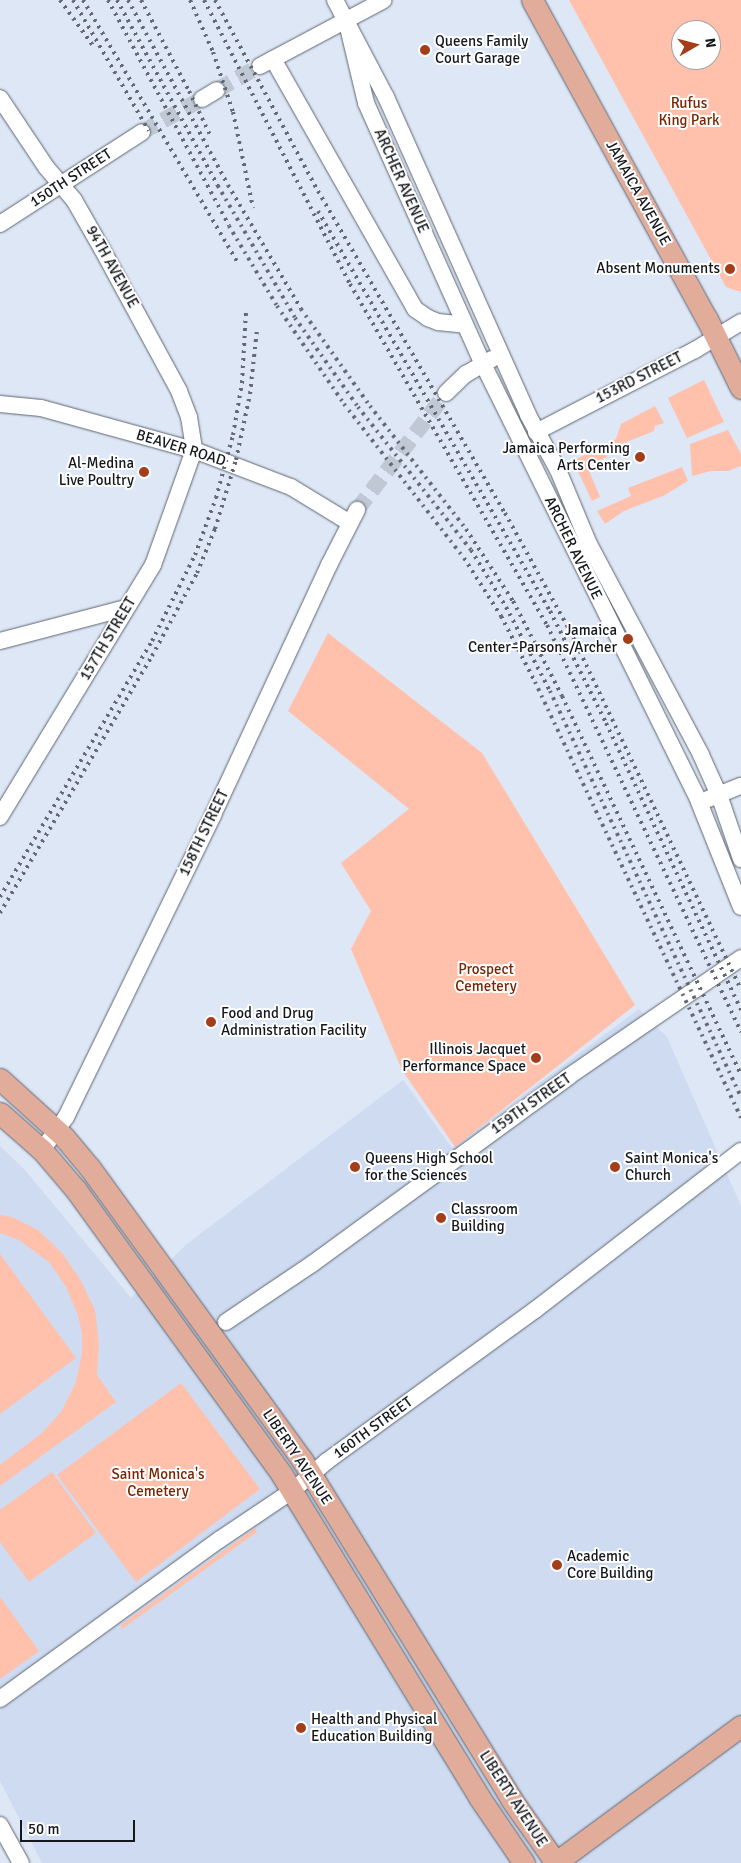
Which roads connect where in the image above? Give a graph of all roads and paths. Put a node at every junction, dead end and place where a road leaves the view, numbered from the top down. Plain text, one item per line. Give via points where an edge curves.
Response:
1 (335, 0) edge
2 (384, 0) edge
3 (532, 0) edge
4 (346, 19) junction
5 (217, 90) tunnel mouth
6 (0, 98) edge
7 (202, 99) tunnel mouth
8 (142, 132) tunnel mouth
9 (61, 183) junction
10 (0, 224) edge
11 (741, 322) edge
12 (465, 325) junction
13 (716, 337) junction
14 (501, 353) junction
15 (483, 364) junction
16 (741, 388) edge
17 (446, 393) tunnel mouth
18 (0, 404) edge
19 (536, 432) junction
20 (194, 450) junction
21 (354, 517) joint
22 (126, 608) junction
23 (0, 641) edge
24 (741, 786) edge
25 (719, 795) junction
26 (699, 802) junction
27 (0, 817) edge
28 (741, 859) edge
29 (741, 907) edge
30 (741, 958) edge
31 (0, 1079) edge
32 (0, 1113) edge
33 (58, 1131) junction
34 (42, 1150) junction
35 (741, 1151) edge
36 (226, 1322) dead end
37 (311, 1474) junction
38 (292, 1491) junction
39 (0, 1699) edge
40 (741, 1726) edge
41 (0, 1825) edge
42 (21, 1863) edge
43 (524, 1863) edge
44 (556, 1863) edge

1 - 4 street, ARCHER AVENUE
2 - 4 street
3 - 13 main road, JAMAICA AVENUE
4 - 12 street, ARCHER AVENUE via 366,104
4 - 12 street via 267,63 415,309 433,320
4 - 14 street, ARCHER AVENUE via 386,97
5 - 7 street
6 - 9 street, 94TH AVENUE via 46,168
8 - 9 street, 150TH STREET
9 - 10 street, 150TH STREET
9 - 20 street, 94TH AVENUE via 74,200 179,391 189,417
11 - 13 street, 153RD STREET
12 - 15 street, ARCHER AVENUE
13 - 16 main road, JAMAICA AVENUE
13 - 19 street, 153RD STREET
14 - 15 street
14 - 19 street, ARCHER AVENUE
15 - 17 street via 466,374
15 - 26 street, ARCHER AVENUE
18 - 20 street, BEAVER ROAD via 41,408
19 - 25 street, ARCHER AVENUE via 558,470 589,544
20 - 21 street, BEAVER ROAD
20 - 22 street, 157TH STREET via 153,565
21 - 33 street, 158TH STREET
22 - 23 street
22 - 27 street, 157TH STREET
24 - 25 street
25 - 26 street
25 - 28 street, ARCHER AVENUE
26 - 29 street, ARCHER AVENUE
30 - 36 street, 159TH STREET
31 - 33 main road, LIBERTY AVENUE
32 - 34 main road, LIBERTY AVENUE
33 - 34 street, 158TH STREET
33 - 37 main road, LIBERTY AVENUE via 113,1198
34 - 38 main road, LIBERTY AVENUE via 87,1204
35 - 37 street, 160TH STREET via 535,1310
37 - 38 street, 160TH STREET
37 - 44 main road, LIBERTY AVENUE via 511,1799
38 - 39 street, 160TH STREET
38 - 43 main road, LIBERTY AVENUE via 475,1791
40 - 44 main road
41 - 42 street

